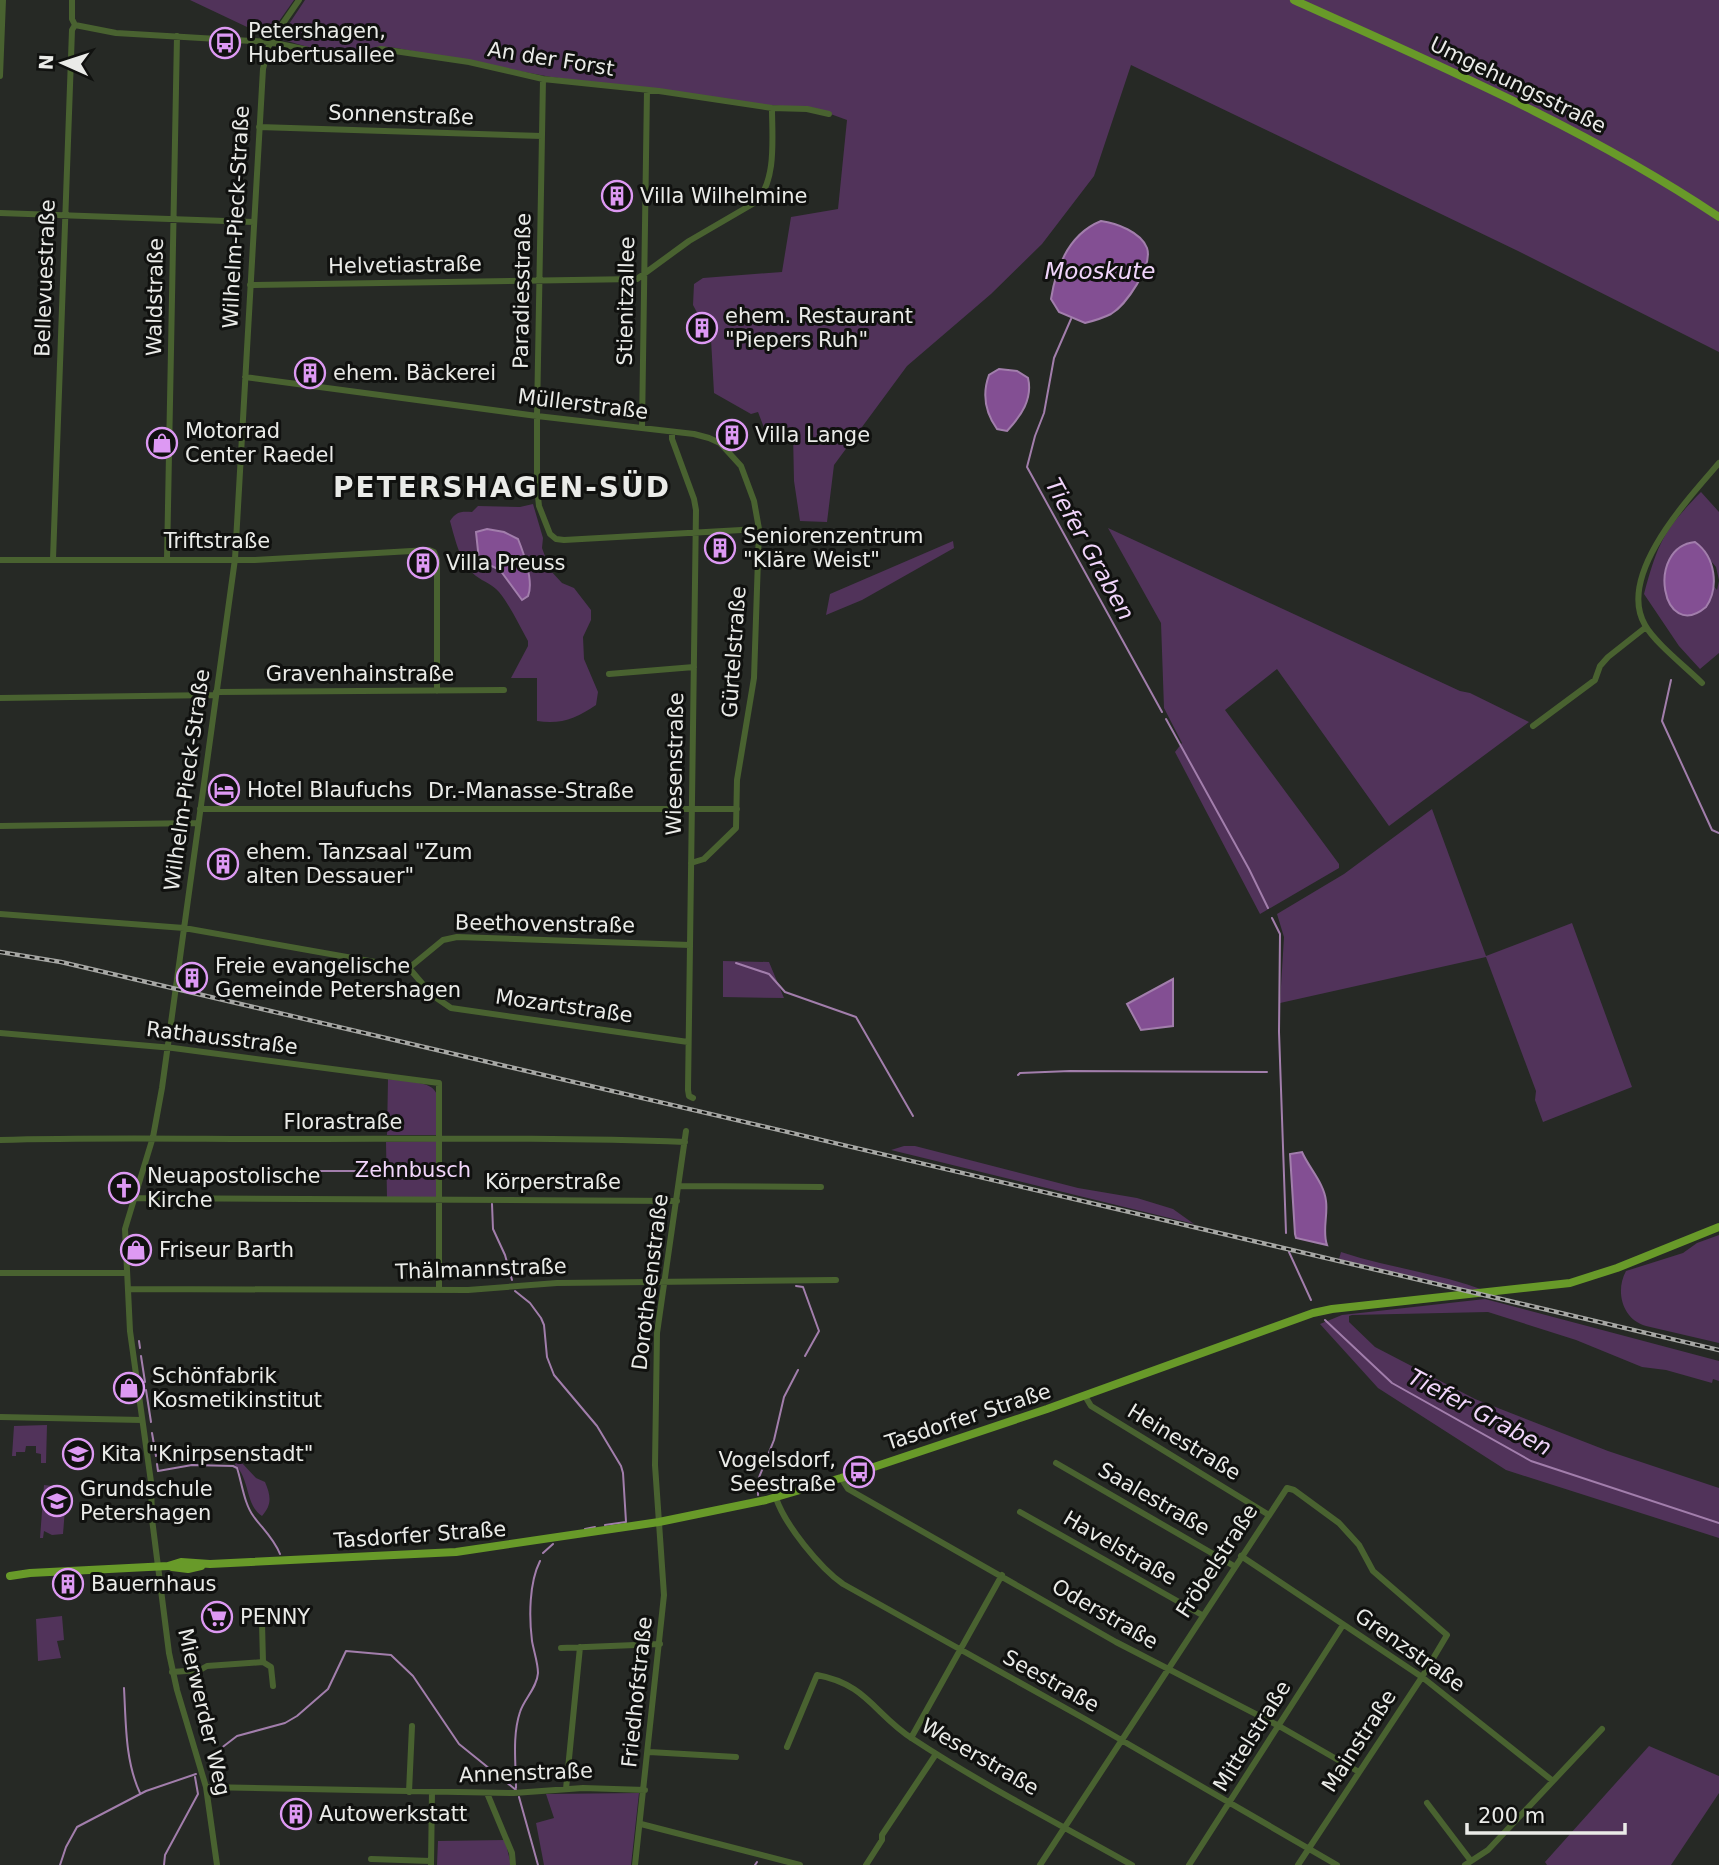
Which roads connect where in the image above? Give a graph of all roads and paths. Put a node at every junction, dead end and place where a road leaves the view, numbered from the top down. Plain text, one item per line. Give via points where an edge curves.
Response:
1 (3, 0) edge
2 (72, 0) edge
3 (299, 0) edge
4 (1294, 0) edge
5 (1, 19) edge
6 (75, 25) junction
7 (177, 36) junction
8 (270, 42) junction
9 (0, 76) edge
10 (543, 79) junction
11 (647, 90) junction
12 (772, 108) junction
13 (830, 114) dead end
14 (259, 127) junction
15 (542, 136) junction
16 (0, 213) edge
17 (64, 215) junction
18 (1719, 217) edge
19 (174, 219) junction
20 (254, 222) junction
21 (644, 275) junction
22 (540, 281) junction
23 (250, 285) junction
24 (245, 377) junction
25 (537, 416) junction
26 (642, 428) junction
27 (672, 433) junction
28 (709, 438) joint
29 (1719, 463) edge
30 (759, 529) junction
31 (696, 534) junction
32 (53, 559) junction
33 (167, 559) junction
34 (235, 559) junction
35 (0, 560) edge
36 (1646, 627) junction
37 (694, 667) junction
38 (609, 674) dead end
39 (1702, 683) dead end
40 (504, 690) dead end
41 (438, 691) junction
42 (216, 693) junction
43 (0, 698) edge
44 (1533, 726) dead end
45 (692, 808) junction
46 (200, 809) junction
47 (737, 809) junction
48 (198, 823) junction
49 (0, 827) edge
50 (691, 863) junction
51 (0, 914) edge
52 (184, 928) junction
53 (690, 946) junction
54 (409, 968) junction
55 (0, 1033) edge
56 (688, 1042) junction
57 (168, 1048) junction
58 (692, 1098) dead end
59 (686, 1131) dead end
60 (153, 1137) junction
61 (0, 1140) edge
62 (440, 1140) junction
63 (685, 1142) junction
64 (680, 1186) junction
65 (821, 1187) dead end
66 (135, 1198) junction
67 (439, 1200) junction
68 (677, 1201) junction
69 (1719, 1227) edge
70 (0, 1273) edge
71 (127, 1273) junction
72 (836, 1280) dead end
73 (665, 1282) junction
74 (128, 1289) junction
75 (439, 1290) junction
76 (1085, 1396) junction
77 (0, 1417) edge
78 (142, 1420) junction
79 (1056, 1463) dead end
80 (841, 1478) junction
81 (776, 1498) junction
82 (1020, 1512) dead end
83 (1269, 1515) junction
84 (659, 1522) junction
85 (1241, 1556) junction
86 (1234, 1566) junction
87 (158, 1567) junction
88 (1002, 1575) junction
89 (0, 1576) edge
90 (257, 1614) dead end
91 (1202, 1615) junction
92 (1343, 1625) junction
93 (1447, 1635) joint
94 (660, 1644) junction
95 (580, 1647) junction
96 (561, 1648) dead end
97 (960, 1650) junction
98 (263, 1662) junction
99 (1168, 1669) junction
100 (172, 1672) junction
101 (1422, 1677) junction
102 (273, 1686) dead end
103 (412, 1726) dead end
104 (1279, 1726) junction
105 (1602, 1728) dead end
106 (911, 1738) junction
107 (1123, 1742) junction
108 (787, 1747) dead end
109 (649, 1752) junction
110 (936, 1754) junction
111 (736, 1757) dead end
112 (1359, 1772) junction
113 (1553, 1781) junction
114 (206, 1787) junction
115 (566, 1790) junction
116 (645, 1790) junction
117 (409, 1792) junction
118 (432, 1792) junction
119 (487, 1793) junction
120 (1231, 1803) junction
121 (1427, 1803) dead end
122 (641, 1824) junction
123 (1065, 1827) junction
124 (1309, 1848) junction
125 (371, 1859) dead end
126 (431, 1863) edge
127 (785, 1863) edge
128 (1468, 1863) edge
129 (217, 1865) edge
130 (513, 1865) edge
131 (635, 1865) edge
132 (800, 1865) edge
133 (866, 1865) edge
134 (1040, 1865) edge
135 (1132, 1865) edge
136 (1189, 1865) edge
137 (1298, 1865) edge
138 (1337, 1865) edge

1 - 5 street
2 - 6 street, Bellevuestraße
3 - 8 street, Wilhelm-Pieck-Straße
4 - 18 main road, Umgehungsstraße via 1527,106 1600,144
5 - 9 street
6 - 7 street, An der Forst via 116,33
6 - 17 street, Bellevuestraße
7 - 8 street, An der Forst
7 - 19 street, Waldstraße
8 - 10 street, An der Forst via 346,58 381,49
8 - 14 street, Wilhelm-Pieck-Straße
10 - 11 street, An der Forst
10 - 15 street, Paradiesstraße
11 - 12 street, An der Forst
11 - 21 street, Stienitzallee
12 - 13 street, An der Forst
12 - 21 street via 765,193
14 - 15 street, Sonnenstraße
14 - 20 street, Wilhelm-Pieck-Straße
15 - 22 street, Paradiesstraße
16 - 17 street
17 - 19 street
17 - 32 street, Bellevuestraße
19 - 20 street
19 - 33 street, Waldstraße
20 - 23 street, Wilhelm-Pieck-Straße
21 - 22 street, Helvetiastraße via 637,279
21 - 26 street, Stienitzallee
22 - 23 street, Helvetiastraße
22 - 25 street, Paradiesstraße
23 - 24 street, Wilhelm-Pieck-Straße
24 - 25 street, Müllerstraße
24 - 34 street, Wilhelm-Pieck-Straße
25 - 26 street, Müllerstraße
25 - 31 street, Paradiesstraße via 538,499 543,519 556,539
26 - 27 street, Müllerstraße
27 - 28 street, Müllerstraße
27 - 31 street, Wiesenstraße via 694,499
28 - 30 street, Gürtelstraße via 741,466
29 - 36 street via 1665,527 1654,549 1639,591
30 - 31 street
30 - 47 street, Gürtelstraße via 754,678 737,780
31 - 37 street, Wiesenstraße
32 - 33 street, Triftstraße
32 - 35 street, Triftstraße
33 - 34 street, Triftstraße
34 - 41 street, Triftstraße via 435,552
34 - 42 street, Wilhelm-Pieck-Straße
36 - 39 street
36 - 44 street via 1608,657 1595,680
37 - 38 street
37 - 45 street, Wiesenstraße
40 - 41 street, Gravenhainstraße
41 - 42 street, Gravenhainstraße
42 - 43 street, Gravenhainstraße
42 - 46 street, Wilhelm-Pieck-Straße
45 - 46 street, Dr.-Manasse-Straße
45 - 47 street, Dr.-Manasse-Straße
45 - 50 street, Wiesenstraße
46 - 48 street, Wilhelm-Pieck-Straße
47 - 50 street, Gürtelstraße via 733,833 704,859
48 - 49 street
48 - 52 street, Wilhelm-Pieck-Straße
50 - 53 street, Wiesenstraße
51 - 52 street
52 - 54 street
52 - 57 street, Wilhelm-Pieck-Straße
53 - 54 street, Beethovenstraße via 457,937 443,940
53 - 56 street, Wiesenstraße
54 - 56 street, Mozartstraße via 432,995 451,1008
55 - 57 street, Rathausstraße
56 - 58 street, Wiesenstraße
57 - 60 street, Wilhelm-Pieck-Straße
57 - 62 street, Rathausstraße via 439,1083
59 - 63 street, Dorotheenstraße
60 - 61 street, Florastraße
60 - 62 street, Florastraße
60 - 66 street, Wilhelm-Pieck-Straße
62 - 63 street, Florastraße
62 - 67 street
63 - 64 street, Dorotheenstraße
64 - 65 street
64 - 68 street, Dorotheenstraße
66 - 67 street, Körperstraße
66 - 71 street, Wilhelm-Pieck-Straße via 125,1229
67 - 68 street, Körperstraße
67 - 75 street
68 - 73 street, Dorotheenstraße
69 - 76 main road, Tasdorfer Straße via 1570,1283 1324,1310
70 - 71 street
71 - 74 street, Wilhelm-Pieck-Straße
72 - 73 street, Thälmannstraße
73 - 75 street, Thälmannstraße
73 - 84 street, Dorotheenstraße via 657,1344
74 - 75 street, Thälmannstraße
74 - 78 street, Wilhelm-Pieck-Straße
76 - 80 main road, Tasdorfer Straße
76 - 83 street, Heinestraße via 1091,1406
77 - 78 street
78 - 87 street, Wilhelm-Pieck-Straße
79 - 86 street, Saalestraße
80 - 81 main road, Tasdorfer Straße
80 - 88 street, Oderstraße via 848,1489
81 - 84 main road, Tasdorfer Straße
81 - 97 street, Seestraße via 812,1555 834,1578
82 - 91 street, Havelstraße
83 - 85 street, Fröbelstraße
83 - 93 street, Fröbelstraße via 1287,1488 1294,1490 1339,1523 1359,1545 1373,1571
84 - 87 main road, Tasdorfer Straße via 456,1552
84 - 94 street, Friedhofstraße via 664,1595
85 - 86 street, Fröbelstraße
85 - 92 street, Grenzstraße
86 - 91 street, Fröbelstraße
87 - 89 main road, Tasdorfer Straße
87 - 100 street, Mierwerder Weg
88 - 97 street
88 - 99 street, Oderstraße
90 - 98 street via 262,1623
91 - 99 street, Fröbelstraße
92 - 101 street, Grenzstraße
92 - 104 street, Mittelstraße
93 - 101 street, Mainstraße
94 - 95 street
94 - 109 street, Friedhofstraße
95 - 96 street
95 - 115 street
97 - 106 street
97 - 107 street, Seestraße
98 - 100 street
98 - 102 street via 271,1667
99 - 104 street, Oderstraße
99 - 107 street, Fröbelstraße
100 - 114 street, Mierwerder Weg
101 - 112 street, Mainstraße
101 - 113 street, Grenzstraße
103 - 117 street
104 - 112 street, Oderstraße
104 - 120 street, Mittelstraße
105 - 113 street
106 - 108 street, Weserstraße via 856,1688 817,1675
106 - 110 street, Weserstraße
107 - 120 street, Seestraße
107 - 123 street, Fröbelstraße
109 - 111 street
109 - 116 street, Friedhofstraße
110 - 123 street, Weserstraße
110 - 133 street
112 - 124 street, Mainstraße
113 - 128 street via 1488,1850
114 - 117 street, Annenstraße
114 - 129 street, Mierwerder Weg
115 - 116 street, Annenstraße
115 - 119 street, Annenstraße
116 - 122 street, Friedhofstraße
117 - 118 street, Annenstraße
118 - 119 street, Annenstraße
118 - 126 street
119 - 130 street
120 - 124 street, Seestraße
120 - 136 street, Mittelstraße
121 - 128 street
122 - 127 street
122 - 131 street, Friedhofstraße
123 - 134 street, Fröbelstraße
123 - 135 street, Weserstraße
124 - 137 street, Mainstraße
124 - 138 street, Seestraße
125 - 126 street
127 - 132 street

